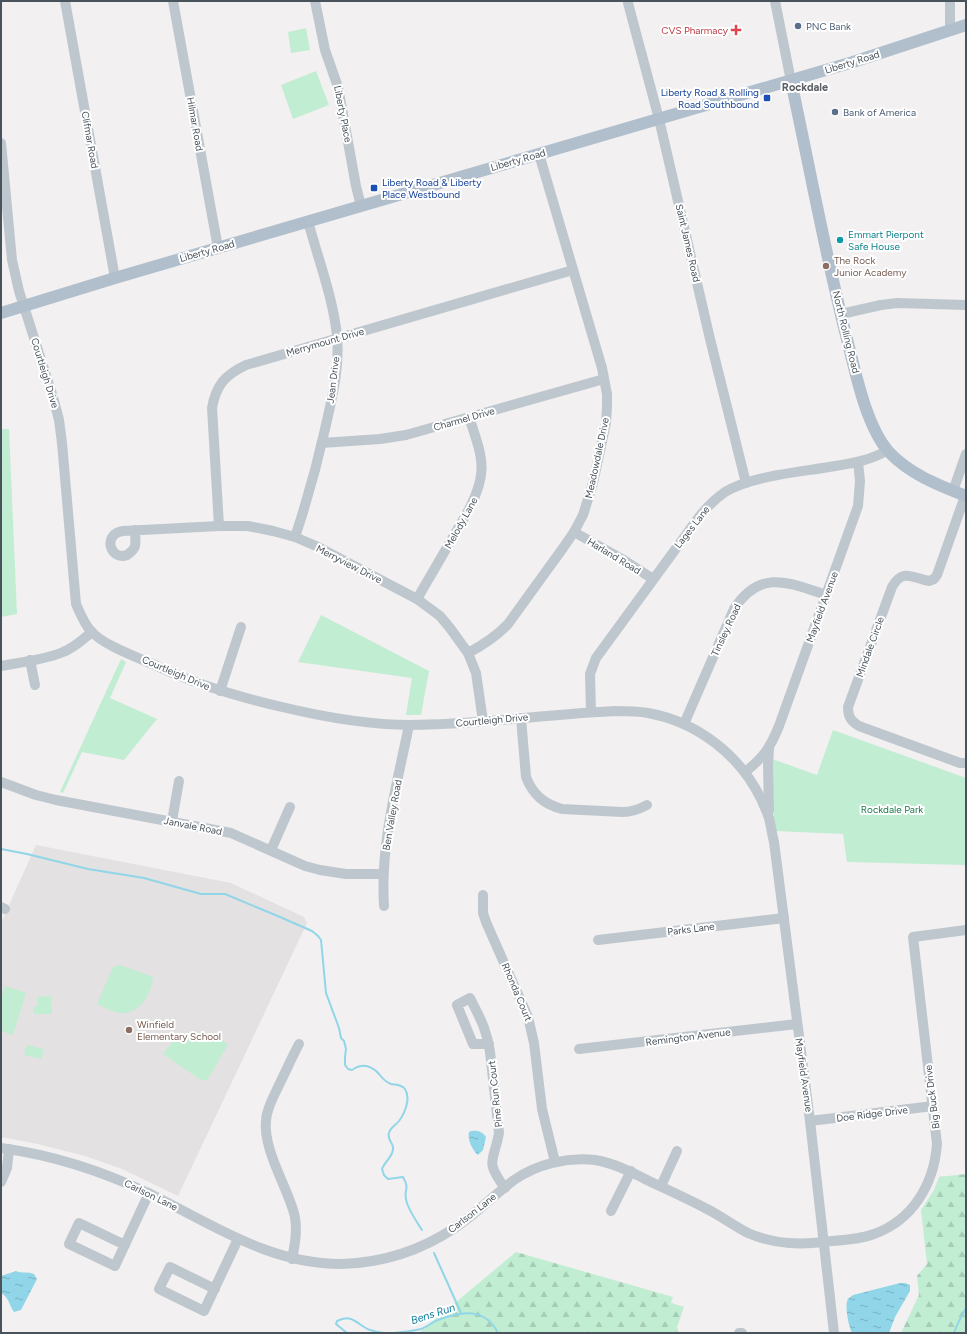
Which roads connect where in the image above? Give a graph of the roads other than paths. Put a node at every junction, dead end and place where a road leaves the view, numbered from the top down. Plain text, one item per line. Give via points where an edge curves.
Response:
1 (66, 1) edge
2 (173, 1) edge
3 (315, 1) edge
4 (775, 1) edge
5 (950, 1) edge
6 (628, 3) dead end
7 (966, 25) edge
8 (950, 31) junction
9 (791, 81) junction
10 (659, 119) junction
11 (1, 143) edge
12 (539, 154) junction
13 (361, 206) junction
14 (308, 221) junction
15 (218, 248) junction
16 (573, 270) junction
17 (114, 278) junction
18 (966, 305) edge
19 (24, 306) junction
20 (1, 313) edge
21 (841, 314) junction
22 (337, 338) junction
23 (604, 379) junction
24 (469, 417) junction
25 (322, 443) junction
26 (888, 450) junction
27 (966, 454) edge
28 (858, 462) junction
29 (746, 483) junction
30 (953, 491) junction
31 (965, 496) edge
32 (219, 526) junction
33 (136, 530) dead end
34 (574, 532) junction
35 (295, 537) junction
36 (653, 580) junction
37 (826, 595) junction
38 (417, 599) junction
39 (241, 627) dead end
40 (92, 632) junction
41 (468, 653) junction
42 (30, 660) junction
43 (1, 666) edge
44 (35, 685) dead end
45 (220, 691) junction
46 (591, 712) junction
47 (521, 718) junction
48 (483, 721) junction
49 (684, 724) junction
50 (409, 725) junction
51 (769, 748) junction
52 (966, 763) edge
53 (744, 772) junction
54 (179, 781) dead end
55 (1, 782) edge
56 (646, 805) dead end
57 (290, 807) dead end
58 (769, 817) junction
59 (172, 821) junction
60 (270, 850) junction
61 (383, 874) junction
62 (483, 895) dead end
63 (384, 906) dead end
64 (784, 918) junction
65 (966, 930) edge
66 (598, 940) dead end
67 (797, 1024) junction
68 (299, 1044) dead end
69 (489, 1044) dead end
70 (579, 1049) dead end
71 (933, 1106) junction
72 (810, 1121) junction
73 (5, 1148) edge
74 (677, 1151) dead end
75 (555, 1162) junction
76 (631, 1171) junction
77 (1, 1182) edge
78 (661, 1186) junction
79 (505, 1188) junction
80 (149, 1193) junction
81 (611, 1211) dead end
82 (238, 1239) junction
83 (825, 1242) junction
84 (125, 1245) junction
85 (292, 1259) junction
86 (215, 1289) junction
87 (834, 1333) edge

1 - 17 street, Clifmar Road
2 - 15 street, Hilmar Road
3 - 13 street, Liberty Place via 325,50 338,87
4 - 9 street, North Rolling Road
5 - 8 street
6 - 10 street, Saint James Road
7 - 8 main road, Liberty Road
8 - 9 main road, Liberty Road
9 - 10 main road, Liberty Road
9 - 21 main road, North Rolling Road
10 - 12 main road, Liberty Road
10 - 29 street, Saint James Road
11 - 19 street, Courtleigh Drive via 12,260
12 - 13 main road, Liberty Road
12 - 16 street, Meadowdale Drive
13 - 14 main road, Liberty Road
14 - 15 main road, Liberty Road
14 - 22 street, Jean Drive via 330,298
15 - 17 main road, Liberty Road
16 - 22 street, Merrymount Drive
16 - 23 street, Meadowdale Drive
17 - 19 main road, Liberty Road
18 - 21 street via 896,303
19 - 20 main road, Liberty Road
19 - 40 street, Courtleigh Drive via 59,420 76,604
21 - 26 main road, North Rolling Road via 865,404 878,436
22 - 25 street, Jean Drive via 335,383
22 - 32 street, Merrymount Drive via 246,365 229,374 217,389 212,408
23 - 24 street, Charmel Drive
23 - 34 street, Meadowdale Drive via 607,400 606,423 589,497
24 - 25 street, Charmel Drive via 392,438
24 - 38 street, Melody Lane via 482,462 479,488
25 - 35 street, Jean Drive
26 - 28 street, Lages Lane via 875,458
26 - 30 main road, North Rolling Road via 913,472
27 - 30 street
28 - 29 street, Lages Lane
28 - 37 street, Mayfield Avenue via 858,506
29 - 36 street, Lages Lane via 725,492 705,510
30 - 31 main road, North Rolling Road
31 - 52 street, Mindale Circle via 934,579 929,581 907,575 901,576 892,587 848,713 859,726
32 - 33 street, Merryview Drive
32 - 35 street, Merryview Drive via 248,526
34 - 36 street, Harland Road
34 - 41 street, Meadowdale Drive via 500,634
35 - 38 street, Merryview Drive
36 - 46 street, Lages Lane via 592,665 589,682
37 - 49 street, Tinsley Road via 783,582 763,584 747,592 734,609
37 - 51 street, Mayfield Avenue
38 - 41 street, Merryview Drive via 440,616
39 - 45 street
40 - 42 street via 64,652
40 - 45 street, Courtleigh Drive via 115,646 173,673
41 - 48 street, Merryview Drive via 476,673
42 - 43 street
42 - 44 street
45 - 50 street, Courtleigh Drive via 341,720
46 - 47 street, Courtleigh Drive
46 - 49 street, Courtleigh Drive via 634,711
47 - 48 street, Courtleigh Drive
47 - 56 street via 526,777 529,786 543,801 562,809 622,812 635,811
48 - 50 street, Courtleigh Drive
49 - 53 street, Courtleigh Drive via 710,738
50 - 61 street, Ben Valley Road via 388,832
51 - 53 street, Mayfield Avenue
51 - 58 street, Mayfield Avenue
53 - 58 street, Mayfield Avenue via 759,794
54 - 59 street
55 - 59 street, Janvale Road via 56,800
57 - 60 street
58 - 64 street, Mayfield Avenue
59 - 60 street, Janvale Road via 231,833
60 - 61 street, Janvale Road via 320,870 346,874
61 - 63 street, Ben Valley Road
62 - 75 street, Rhonda Court via 486,922 524,1005 532,1030 542,1109
64 - 66 street, Parks Lane
64 - 67 street, Mayfield Avenue
65 - 71 street, Big Buck Drive via 913,937
67 - 70 street, Remington Avenue
67 - 72 street, Mayfield Avenue
68 - 85 street via 270,1105 265,1130 294,1214 296,1240
69 - 79 street, Pine Run Court via 498,1133 492,1153 492,1164
71 - 72 street, Doe Ridge Drive
71 - 83 street, Big Buck Drive via 936,1159 933,1172 920,1198 898,1221 879,1232 860,1238
72 - 83 street, Mayfield Avenue
73 - 77 street via 7,1168
73 - 80 street, Carlson Lane via 74,1164
74 - 78 street
75 - 76 street, Carlson Lane via 595,1160
75 - 79 street, Carlson Lane via 526,1173
76 - 78 street, Carlson Lane
76 - 81 street
78 - 83 street, Carlson Lane via 764,1239 797,1244
79 - 85 street, Carlson Lane via 458,1226 405,1253 361,1263 339,1264
80 - 82 street, Carlson Lane
80 - 84 street
82 - 85 street, Carlson Lane
82 - 86 street
83 - 87 street, Mayfield Avenue
84 - 84 street via 115,1266 69,1244 79,1223
86 - 86 street via 204,1311 159,1289 170,1267

